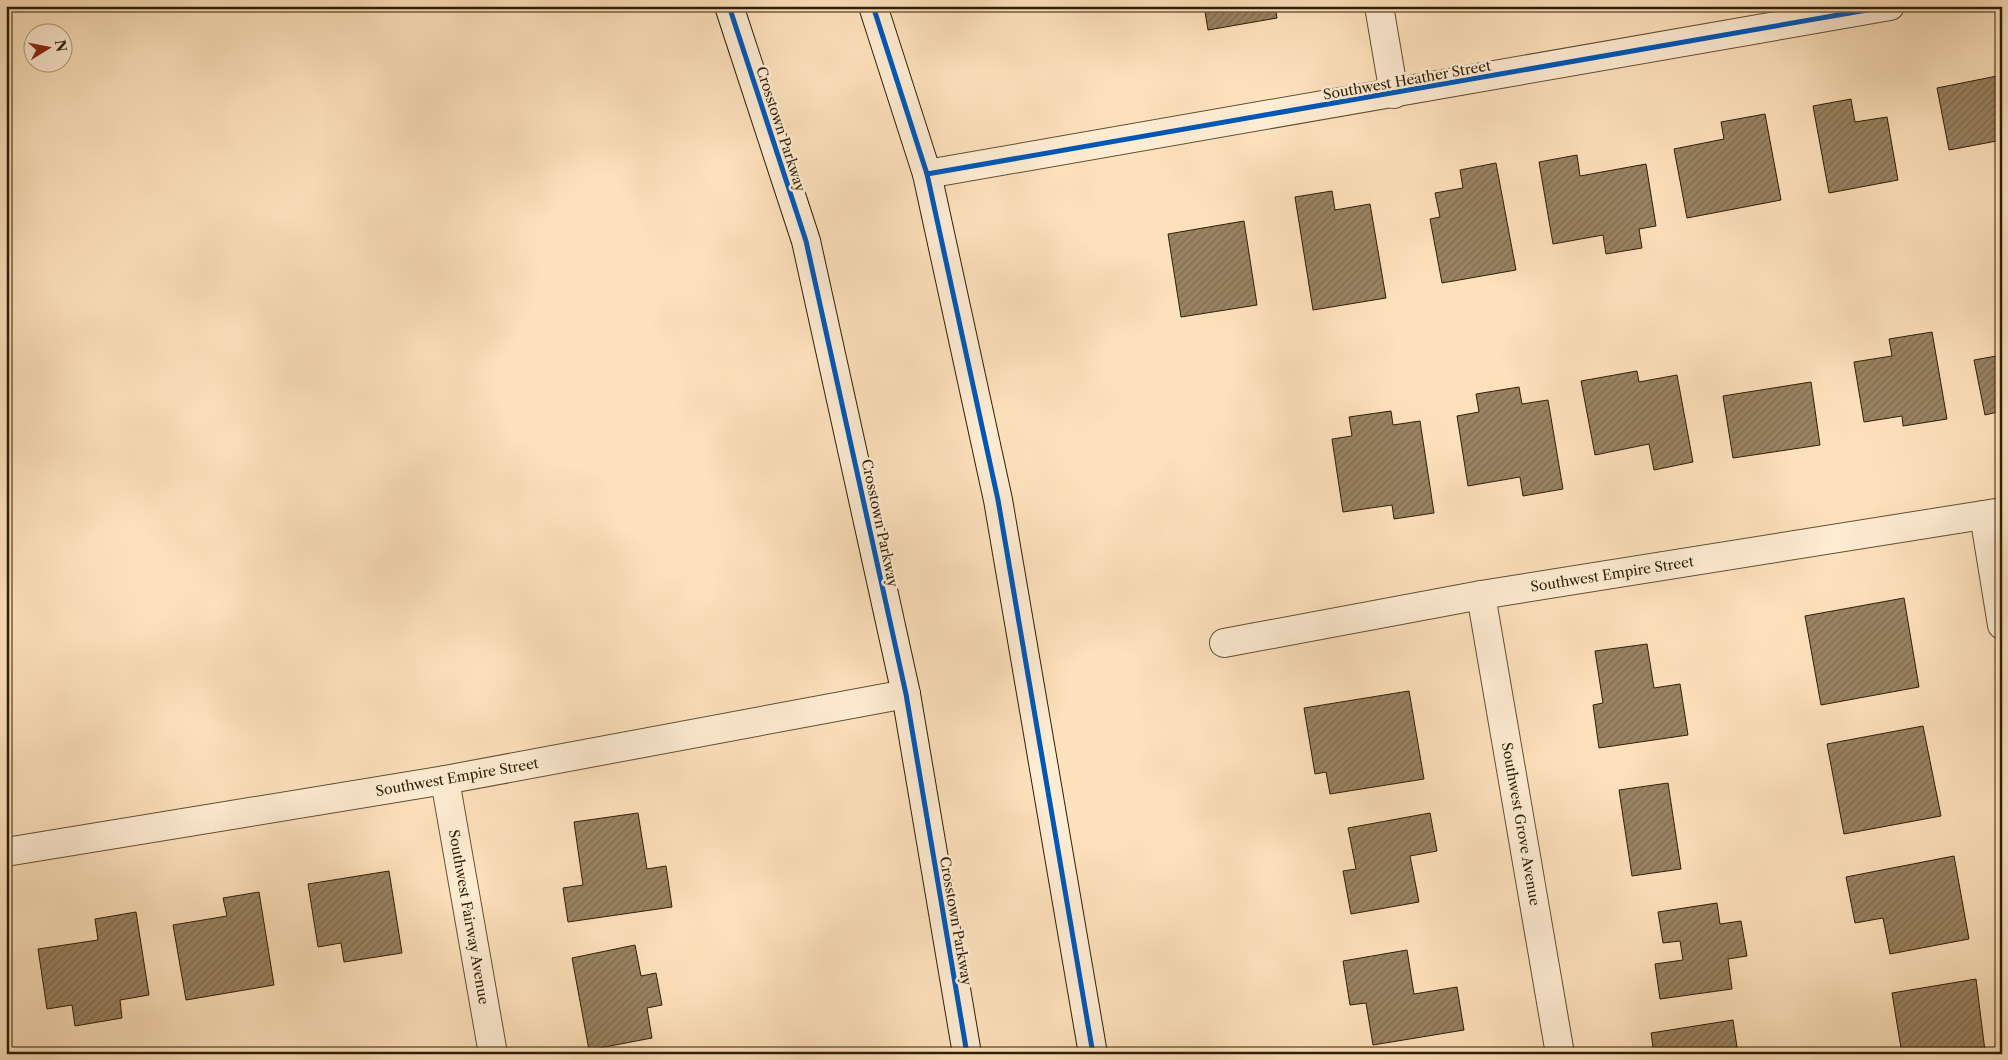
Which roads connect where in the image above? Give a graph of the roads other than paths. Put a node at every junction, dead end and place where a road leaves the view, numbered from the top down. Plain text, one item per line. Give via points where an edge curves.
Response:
1 (729, 6) edge
2 (873, 6) edge
3 (1379, 6) edge
4 (1890, 6) edge
5 (1394, 94) junction
6 (927, 174) junction
7 (1993, 514) edge
8 (1481, 595) junction
9 (2002, 625) edge
10 (1224, 643) dead end
11 (906, 694) junction
12 (445, 780) junction
13 (6, 852) edge
14 (492, 1054) edge
15 (967, 1054) edge
16 (1093, 1054) edge
17 (1560, 1054) edge

1 - 11 street, Crosstown Parkway via 806,240
2 - 6 street
3 - 5 street
4 - 5 street, Southwest Heather Street
5 - 6 street, Southwest Heather Street
6 - 16 street via 998,500
7 - 8 street, Southwest Empire Street
7 - 9 street
8 - 10 street, Southwest Empire Street
8 - 17 street, Southwest Grove Avenue
11 - 12 street, Southwest Empire Street
11 - 15 street, Crosstown Parkway
12 - 13 street, Southwest Empire Street
12 - 14 street, Southwest Fairway Avenue

